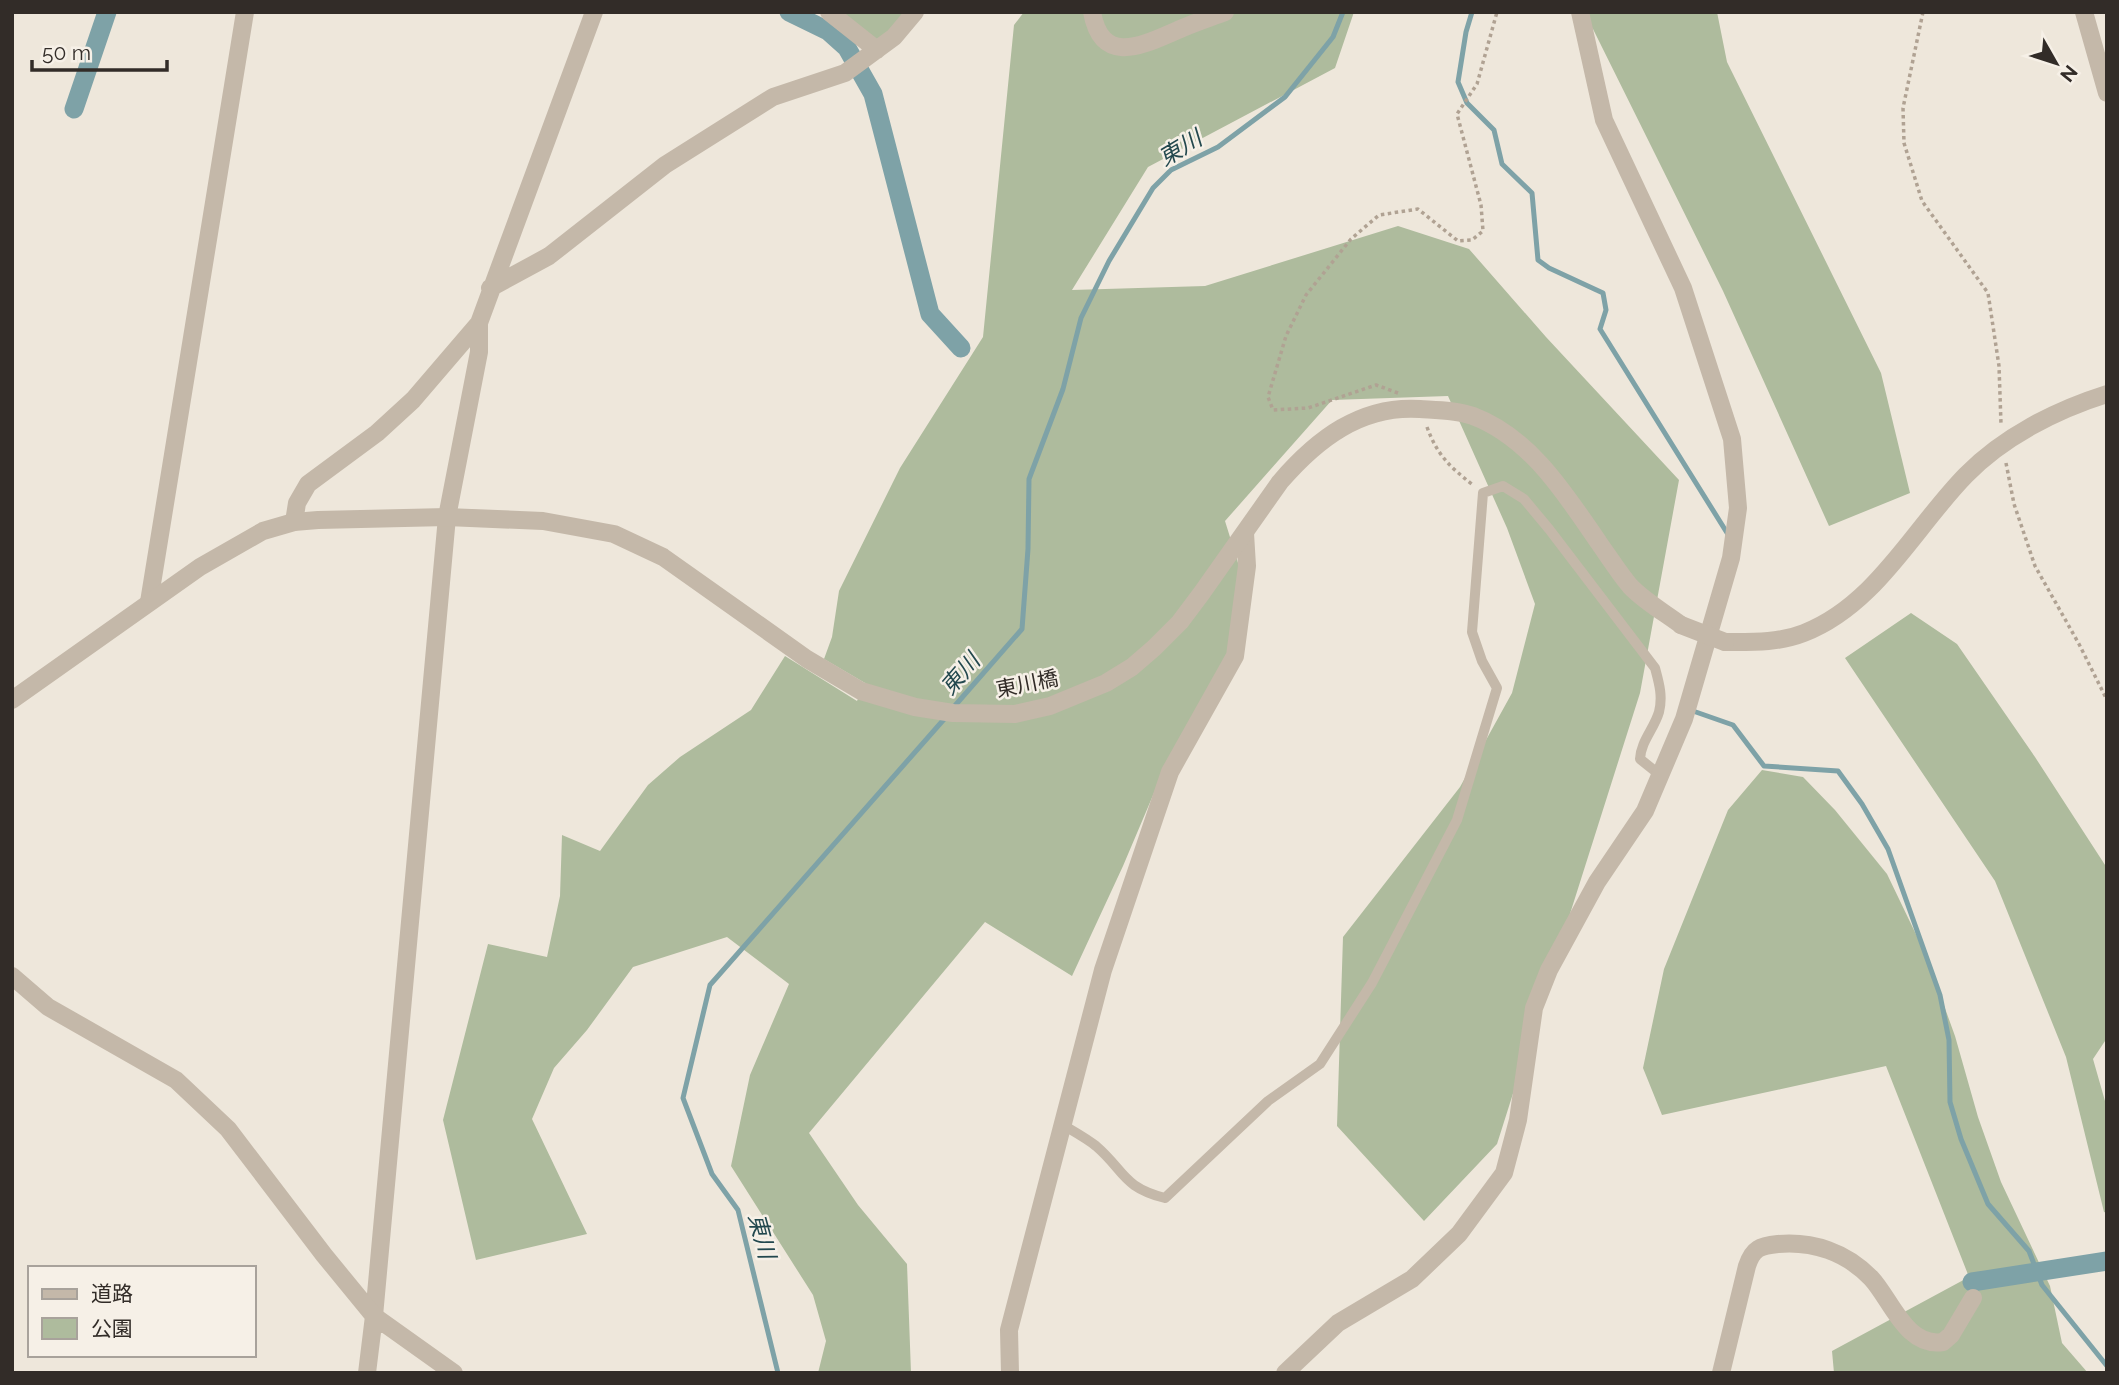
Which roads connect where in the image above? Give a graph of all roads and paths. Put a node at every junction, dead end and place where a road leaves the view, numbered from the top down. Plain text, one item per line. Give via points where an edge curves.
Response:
1 (245, 12) edge
2 (594, 12) edge
3 (829, 12) edge
4 (915, 12) edge
5 (1093, 12) edge
6 (1224, 12) edge
7 (1497, 12) edge
8 (1580, 12) edge
9 (1923, 12) edge
10 (2084, 12) edge
11 (874, 53) junction
12 (2107, 93) edge
13 (490, 288) junction
14 (479, 323) junction
15 (2107, 394) edge
16 (1419, 409) junction
17 (2002, 444) junction
18 (1483, 493) junction
19 (447, 517) junction
20 (295, 522) junction
21 (1245, 533) junction
22 (149, 602) junction
23 (12, 700) edge
24 (2107, 700) edge
25 (1660, 775) junction
26 (12, 976) edge
27 (1063, 1125) junction
28 (1973, 1297) dead end
29 (374, 1316) junction
30 (367, 1373) edge
31 (454, 1373) edge
32 (1010, 1373) edge
33 (1285, 1373) edge
34 (1721, 1373) edge

1 - 22 street
2 - 13 street
3 - 11 street
4 - 11 street
5 - 6 street via 1099,36 1114,47 1138,47
7 - 16 path via 1477,84 1457,114 1481,205 1483,231 1472,240 1458,241 1418,208 1379,215 1351,239 1306,295 1286,336 1268,397 1273,410 1308,408 1376,385 1394,389
8 - 25 street via 1604,120 1683,288 1732,439 1738,508 1731,558 1684,719
9 - 17 path via 1903,108 1904,143 1922,201 1988,293 2000,366
10 - 12 street
11 - 13 street via 845,73 773,97 665,165 549,256
13 - 14 street
14 - 19 street via 479,352
14 - 20 street via 413,400 308,484 297,503
15 - 17 street via 2046,419
16 - 17 street, 東川橋, bridge via 1472,416 1526,451 1556,481 1631,587 1681,625 1725,642 1764,642 1803,634 1830,619 1873,584 1966,475
16 - 18 path via 1434,447 1450,467
16 - 21 street, 東川橋 via 1381,411 1350,422 1323,439 1280,482
17 - 24 path via 2014,503 2035,566
18 - 25 lane via 1503,486 1524,499 1656,668 1661,692 1658,714 1640,759
18 - 27 lane via 1472,632 1497,688 1457,820 1372,983 1320,1064 1268,1101 1165,1198 1128,1183 1096,1146
19 - 20 street, 東川橋
19 - 21 street, 東川橋 via 543,521 594,529 635,543 663,557 807,659 861,691 915,707 984,714 1015,714 1050,706 1123,672 1180,622
19 - 29 street
20 - 22 street, 東川橋 via 232,547
21 - 27 street via 1247,566 1235,656 1170,772 1103,970
22 - 23 street, 東川橋
25 - 33 street via 1645,811 1597,882 1549,970 1534,1008 1518,1120 1504,1173 1459,1234 1412,1279 1338,1323
26 - 29 street via 48,1007 176,1080 228,1129
27 - 32 street via 1009,1330
28 - 34 street via 1951,1335 1943,1342 1926,1342 1900,1321 1870,1276 1835,1251 1791,1243 1757,1248 1747,1266
29 - 30 street
29 - 31 street

